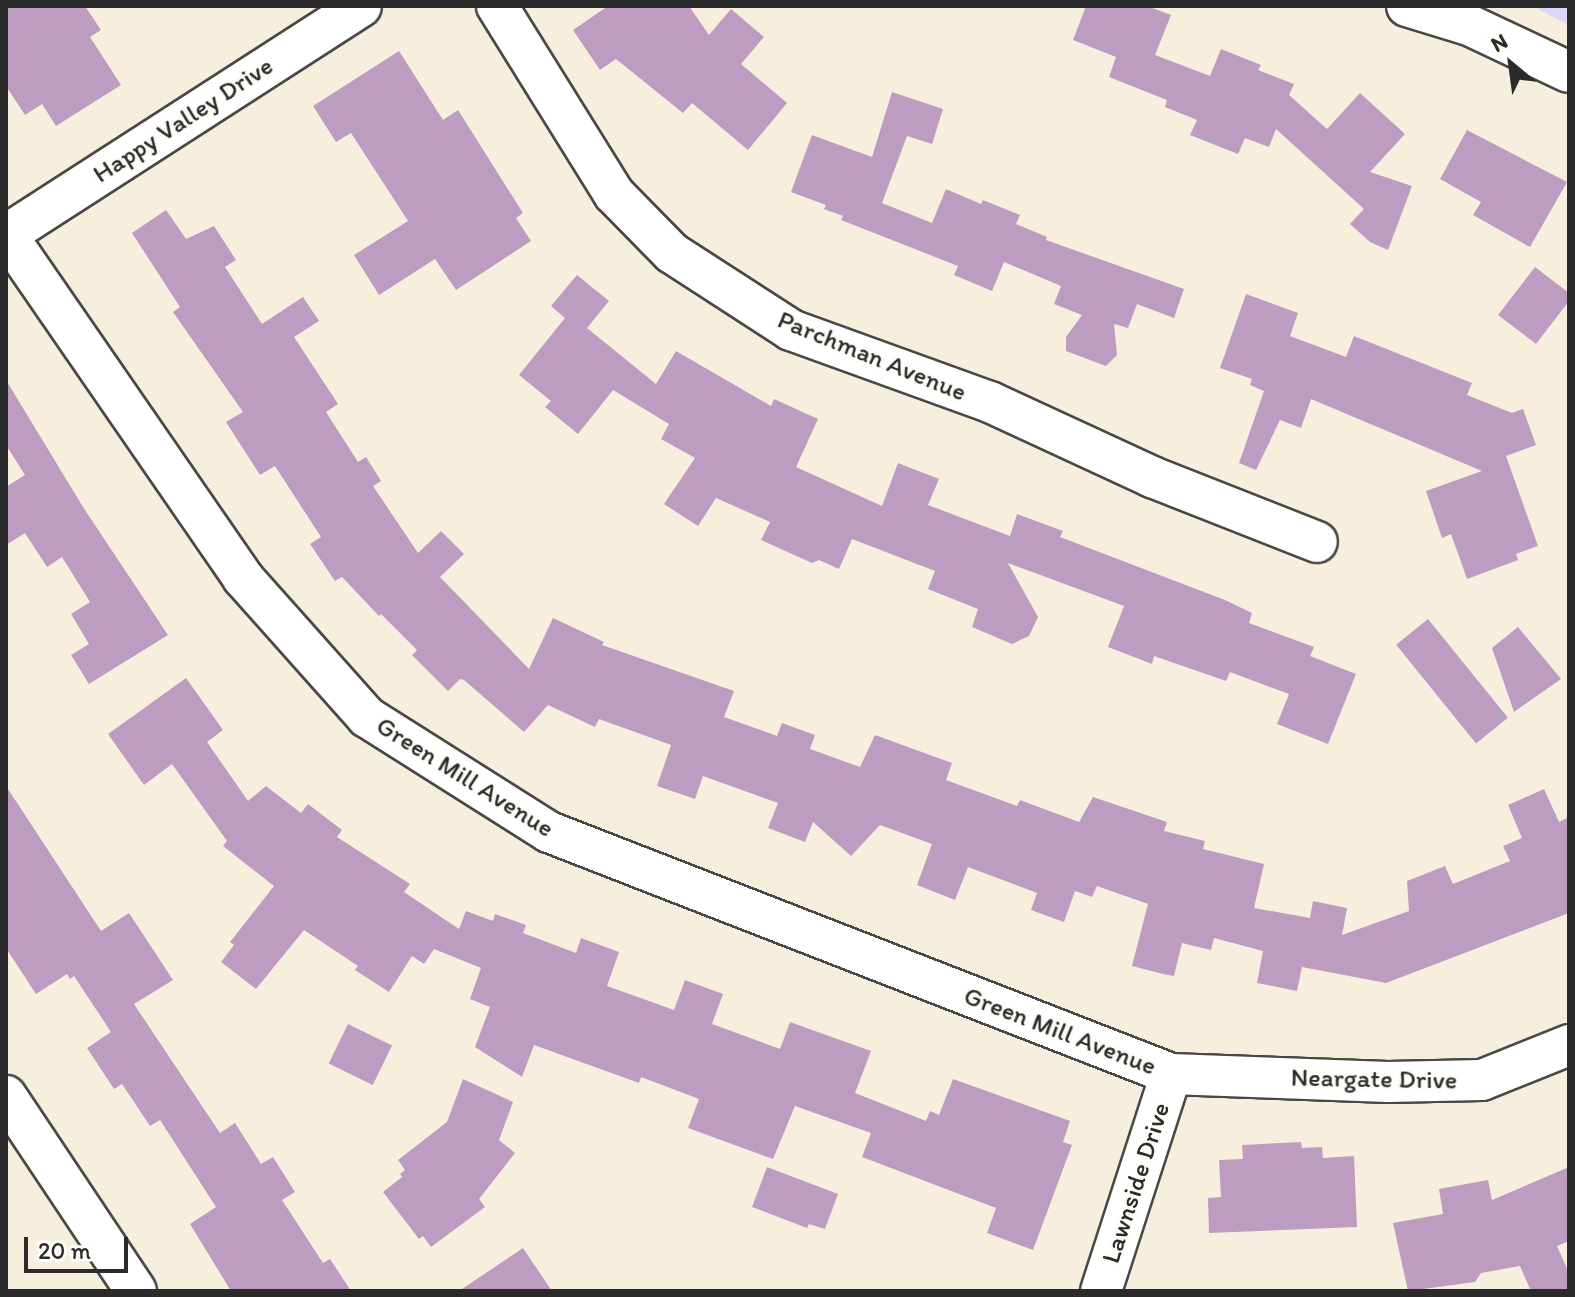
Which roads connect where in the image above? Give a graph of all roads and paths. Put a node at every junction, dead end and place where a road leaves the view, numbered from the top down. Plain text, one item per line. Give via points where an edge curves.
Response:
1 (361, 6) edge
2 (497, 6) edge
3 (1407, 6) edge
4 (1569, 72) edge
5 (6, 234) edge
6 (1317, 542) dead end
7 (1569, 1045) edge
8 (1171, 1074) junction
9 (6, 1096) edge
10 (136, 1291) edge
11 (1101, 1291) edge

1 - 5 street, Happy Valley Drive
2 - 6 street, Parchman Avenue via 614,194 672,253 791,330 990,402 1152,477
3 - 4 street via 1469,25
5 - 8 street, Green Mill Avenue via 243,578 367,717 549,832
7 - 8 street, Neargate Drive via 1482,1080
8 - 11 street, Lawnside Drive
9 - 10 street

